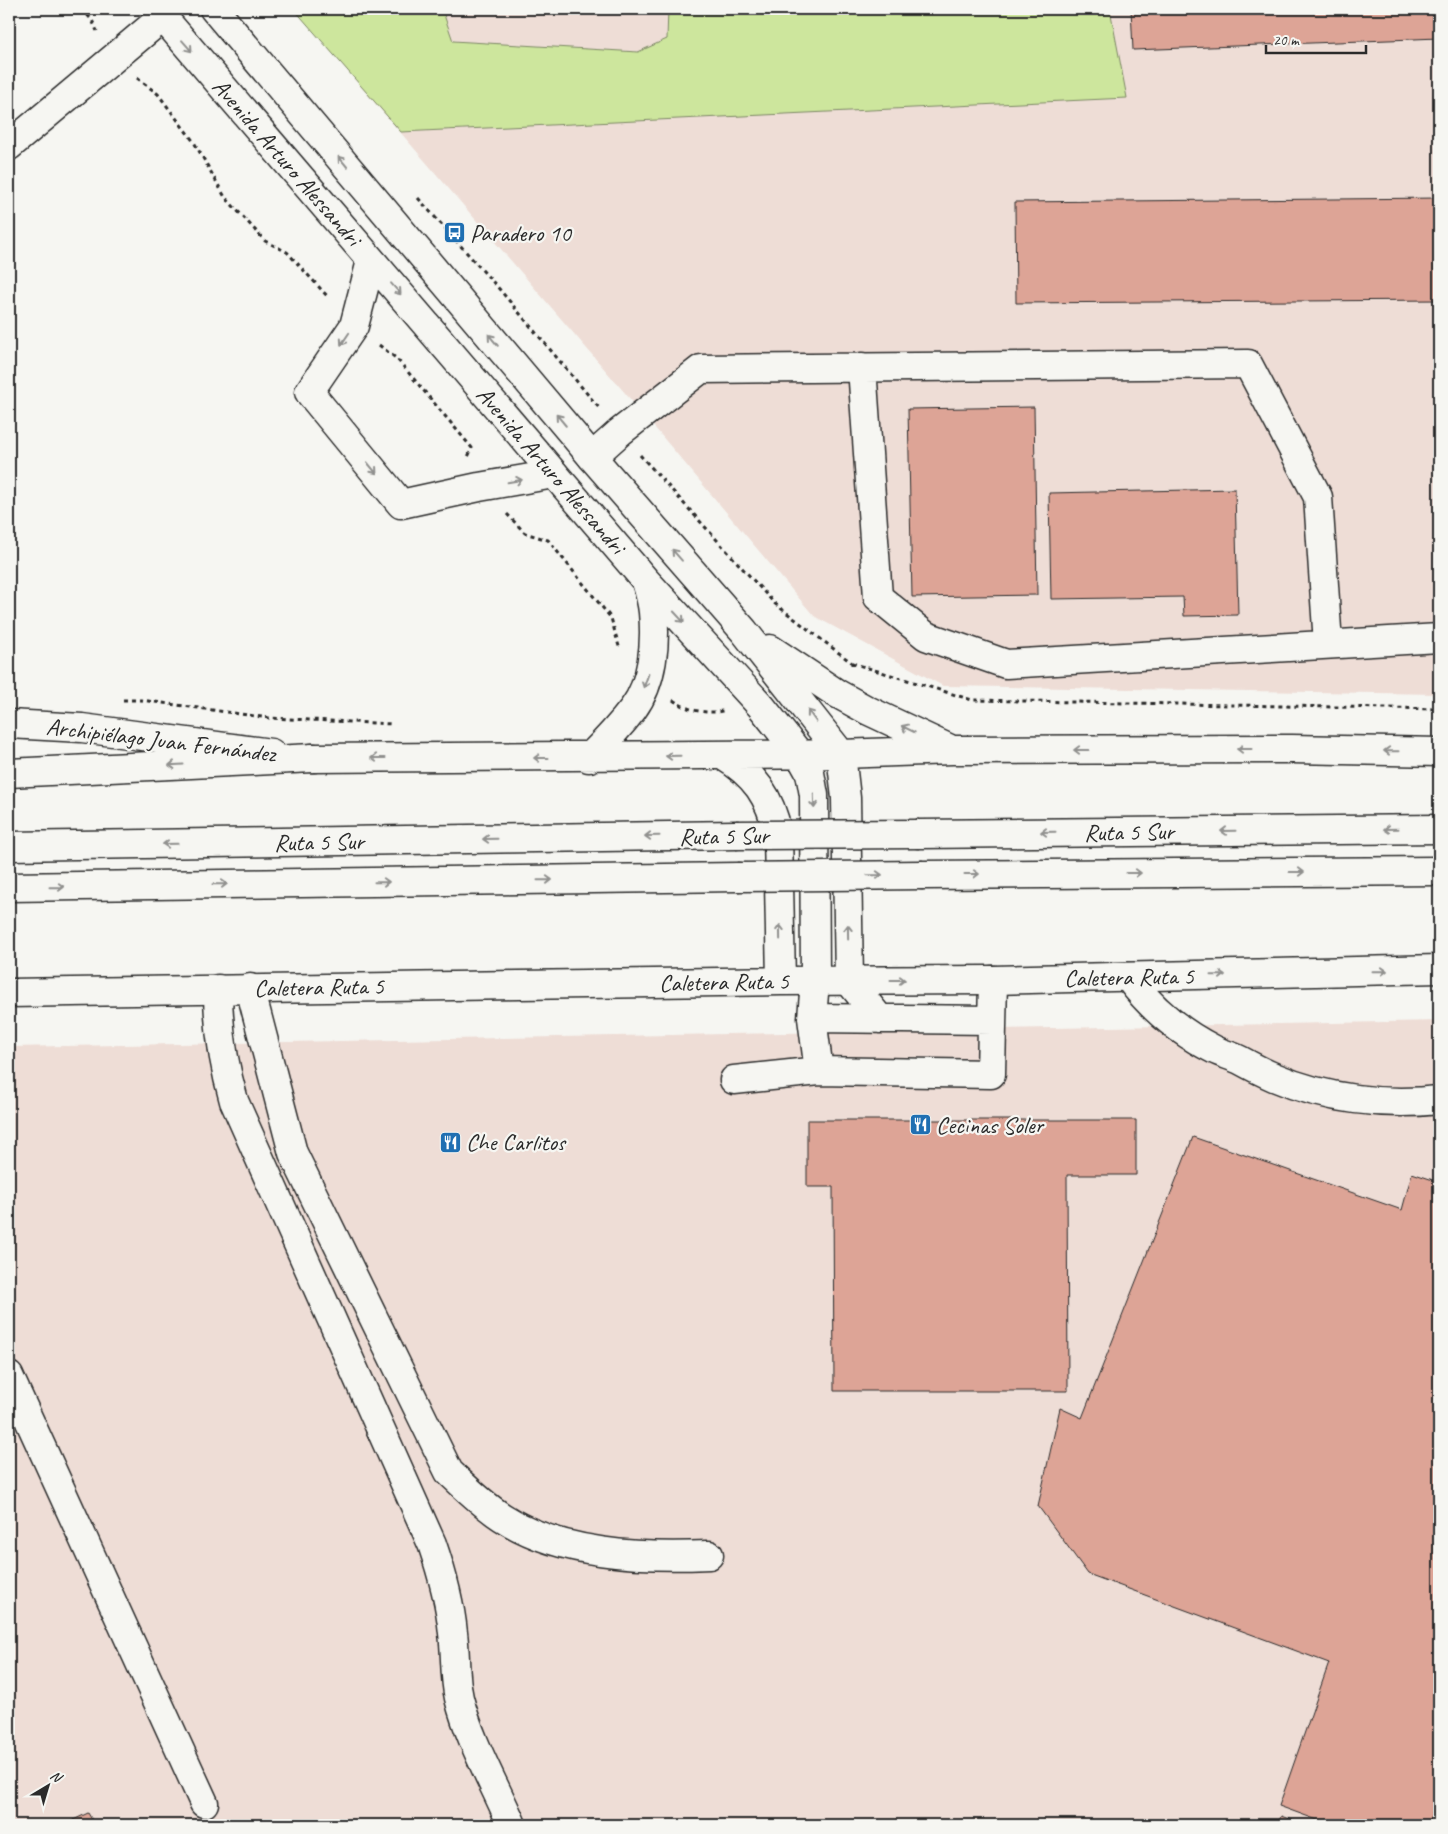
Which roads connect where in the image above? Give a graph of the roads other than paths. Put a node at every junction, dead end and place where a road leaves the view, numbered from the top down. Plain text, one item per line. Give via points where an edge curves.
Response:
1 (214, 9) edge
2 (159, 13) edge
3 (9, 146) edge
4 (372, 260) junction
5 (862, 367) junction
6 (592, 457) junction
7 (554, 474) junction
8 (646, 582) junction
9 (744, 631) junction
10 (1439, 638) edge
11 (1328, 644) junction
12 (9, 724) edge
13 (952, 750) junction
14 (1439, 752) edge
15 (842, 754) junction
16 (722, 755) junction
17 (800, 755) junction
18 (312, 758) junction
19 (589, 758) junction
20 (9, 772) edge
21 (1439, 829) edge
22 (9, 846) edge
23 (1439, 871) edge
24 (9, 887) edge
25 (1439, 969) edge
26 (1128, 977) junction
27 (815, 980) junction
28 (849, 980) junction
29 (993, 980) junction
30 (781, 981) junction
31 (250, 988) junction
32 (218, 989) junction
33 (9, 993) edge
34 (812, 1018) junction
35 (880, 1019) junction
36 (992, 1020) junction
37 (819, 1072) junction
38 (734, 1080) dead end
39 (1435, 1105) edge
40 (9, 1376) edge
41 (710, 1554) dead end
42 (204, 1803) dead end
43 (512, 1825) edge

6 -> 1 main road, Avenida Arturo Alessandri
2 - 3 main road via 112,60
2 -> 4 main road, Avenida Arturo Alessandri
4 -> 7 main road, Avenida Arturo Alessandri
4 -> 7 main road via 354,326 309,392 401,504
5 - 6 main road via 701,369
5 - 11 main road via 1248,364 1318,497
5 - 11 main road via 878,598 926,636 1006,664
9 -> 6 main road, Avenida Arturo Alessandri
7 - 8 main road, Avenida Arturo Alessandri
8 -> 17 main road, Avenida Arturo Alessandri via 761,706
8 -> 19 main road via 653,611 652,655 647,682 634,707
13 -> 9 main road via 866,710
15 -> 9 main road, Avenida Arturo Alessandri
10 - 11 main road
12 - 18 main road, Archipiélago Juan Fernández via 82,728
14 -> 13 main road
13 - 15 main road
15 - 17 main road
28 -> 15 main road via 846,798
16 - 17 main road
16 -> 19 main road
30 -> 16 main road via 778,834 774,816 757,783
17 -> 27 main road, Avenida Arturo Alessandri via 810,773 814,795
19 -> 18 main road
18 -> 20 main road
21 -> 22 main road, Ruta 5 Sur, bridge
24 -> 23 main road, Ruta 5 Sur, bridge
26 -> 25 main road, Caletera Ruta 5
26 - 29 main road, Caletera Ruta 5
26 - 39 main road via 1140,994 1194,1039 1275,1078 1353,1098
27 - 28 main road, Caletera Ruta 5
27 - 30 main road, Caletera Ruta 5
27 - 34 main road, Avenida Arturo Alessandri
28 -> 29 main road, Caletera Ruta 5
28 - 35 main road
29 - 36 main road
30 - 31 main road, Caletera Ruta 5
31 - 32 main road, Caletera Ruta 5
31 - 41 main road via 293,1153 449,1472 503,1517 534,1534 567,1545 602,1552
32 - 33 main road, Caletera Ruta 5
32 - 43 main road via 220,1042 234,1101 432,1544 448,1597 459,1696
34 - 35 main road
34 - 37 main road, Avenida Arturo Alessandri
35 - 36 main road
36 - 37 main road via 991,1074
37 - 38 main road
40 - 42 main road

